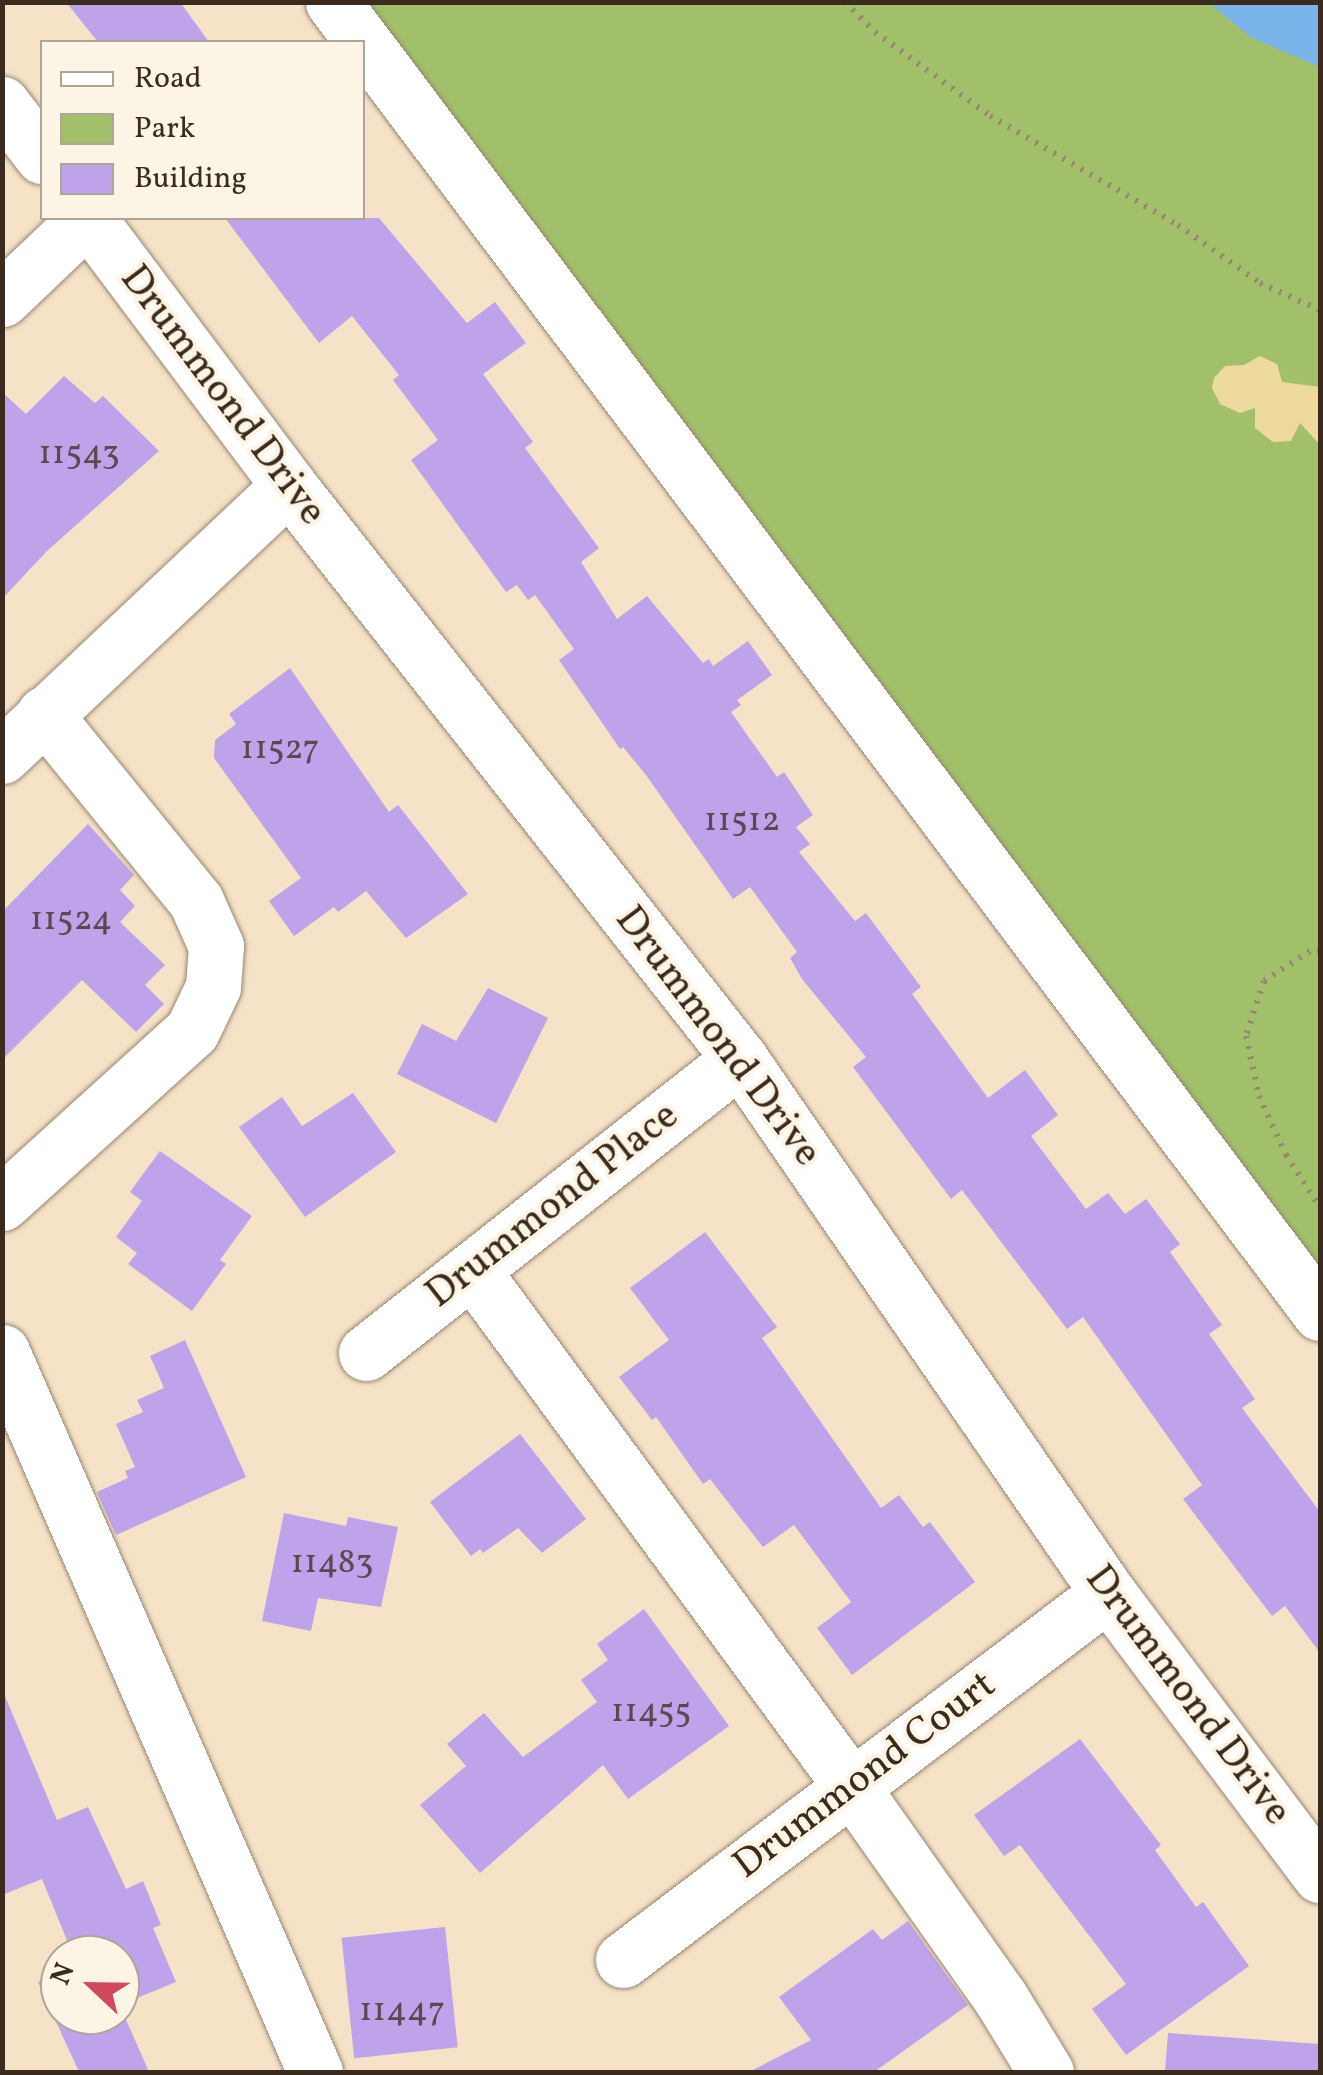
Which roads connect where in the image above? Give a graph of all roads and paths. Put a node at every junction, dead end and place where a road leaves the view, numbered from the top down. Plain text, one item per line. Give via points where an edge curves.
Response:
1 (334, 2) edge
2 (845, 2) edge
3 (363, 40) edge
4 (365, 43) edge
5 (2, 104) edge
6 (40, 153) edge
7 (85, 220) edge
8 (89, 220) edge
9 (2, 300) edge
10 (1320, 310) edge
11 (289, 486) junction
12 (44, 714) junction
13 (2, 756) edge
14 (1320, 951) edge
15 (740, 1059) junction
16 (2, 1203) edge
17 (1320, 1207) edge
18 (472, 1270) junction
19 (1320, 1313) edge
20 (2, 1352) edge
21 (366, 1353) dead end
22 (1108, 1593) junction
23 (851, 1786) junction
24 (1320, 1875) edge
25 (623, 1960) dead end
26 (315, 2072) edge
27 (1046, 2072) edge

1 - 3 street
2 - 10 path via 875,32 990,116 1178,225 1260,284
4 - 19 street
5 - 6 street
7 - 9 street
8 - 11 street, Drummond Drive
11 - 12 street
11 - 15 street, Drummond Drive
12 - 13 street
12 - 16 street via 196,901 216,946 212,987 192,1031
14 - 17 path via 1264,981 1246,1036 1259,1096
15 - 18 street, Drummond Place
15 - 22 street, Drummond Drive
18 - 21 street, Drummond Place
18 - 23 street
20 - 26 street
22 - 23 street, Drummond Court
22 - 24 street, Drummond Drive
23 - 25 street, Drummond Court
23 - 27 street

